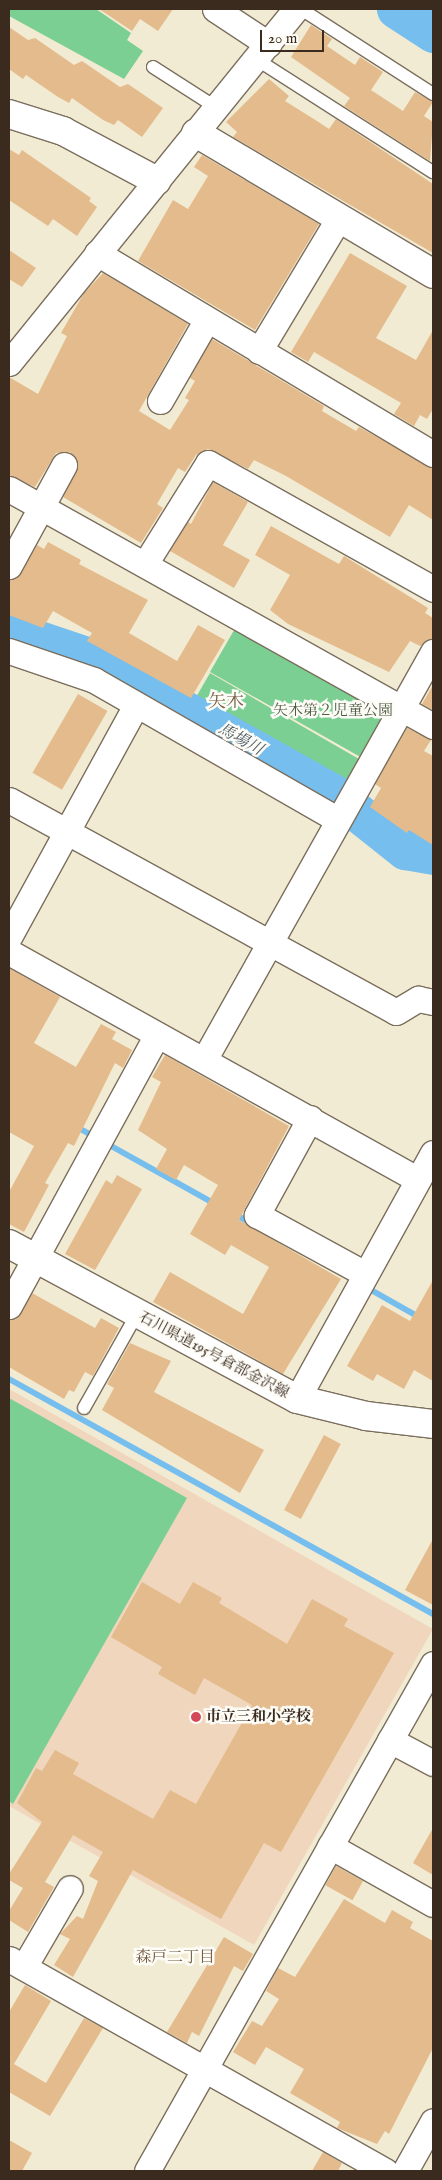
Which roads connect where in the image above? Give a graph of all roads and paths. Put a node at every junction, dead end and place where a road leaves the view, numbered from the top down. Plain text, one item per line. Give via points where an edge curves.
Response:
1 (215, 9) edge
2 (296, 9) edge
3 (302, 9) edge
4 (262, 51) junction
5 (153, 67) dead end
6 (433, 94) edge
7 (217, 108) junction
8 (9, 114) edge
9 (196, 133) junction
10 (433, 172) edge
11 (157, 181) junction
12 (339, 218) junction
13 (97, 253) junction
14 (433, 274) edge
15 (206, 321) junction
16 (259, 351) junction
17 (9, 363) edge
18 (160, 401) dead end
19 (433, 454) edge
20 (64, 466) dead end
21 (9, 489) edge
22 (41, 508) junction
23 (145, 564) junction
24 (9, 566) edge
25 (433, 589) edge
26 (9, 651) edge
27 (433, 652) edge
28 (135, 707) junction
29 (402, 708) junction
30 (433, 726) edge
31 (9, 800) edge
32 (340, 817) junction
33 (64, 831) junction
34 (9, 937) edge
35 (270, 943) junction
36 (9, 952) edge
37 (433, 1002) edge
38 (157, 1034) junction
39 (204, 1060) junction
40 (310, 1118) junction
41 (426, 1170) edge
42 (9, 1244) edge
43 (35, 1259) junction
44 (362, 1281) junction
45 (9, 1306) edge
46 (136, 1314) junction
47 (297, 1399) junction
48 (84, 1408) dead end
49 (433, 1424) edge
50 (433, 1664) edge
51 (390, 1740) junction
52 (433, 1763) edge
53 (330, 1846) junction
54 (70, 1888) dead end
55 (433, 1904) edge
56 (13, 1963) edge
57 (206, 2070) junction
58 (433, 2121) edge
59 (147, 2171) edge
60 (385, 2171) edge
61 (405, 2171) edge

1 - 4 street
2 - 4 street
3 - 6 lane
4 - 7 street
4 - 10 lane
5 - 7 lane
7 - 9 street
8 - 11 main road via 63,131
9 - 11 street
9 - 12 main road
11 - 13 street
12 - 14 main road
12 - 16 street
13 - 15 street
13 - 17 street
15 - 16 street
15 - 18 street
16 - 19 street
20 - 22 street
21 - 22 street
22 - 23 street
22 - 24 street
23 - 25 street via 208,463
23 - 29 street
26 - 28 street via 94,680
27 - 29 street
28 - 32 street
28 - 33 street
29 - 30 street
29 - 32 street
31 - 33 street
32 - 35 street
33 - 34 street
33 - 35 street
35 - 37 street via 396,1012 418,999
35 - 39 street
36 - 38 street
38 - 39 street
38 - 43 street
39 - 40 street
40 - 41 street
40 - 44 street via 257,1215
41 - 44 street
42 - 43 main road, 石川県道195号倉部金沢線
43 - 45 street
43 - 46 main road, 石川県道195号倉部金沢線
44 - 47 street
46 - 47 main road, 石川県道195号倉部金沢線
46 - 48 lane
47 - 49 main road, 石川県道195号倉部金沢線 via 366,1416
50 - 51 street
51 - 52 street
51 - 53 street
53 - 55 street
53 - 57 street
54 - 56 street
56 - 57 street
57 - 59 street
57 - 60 street
58 - 61 street

